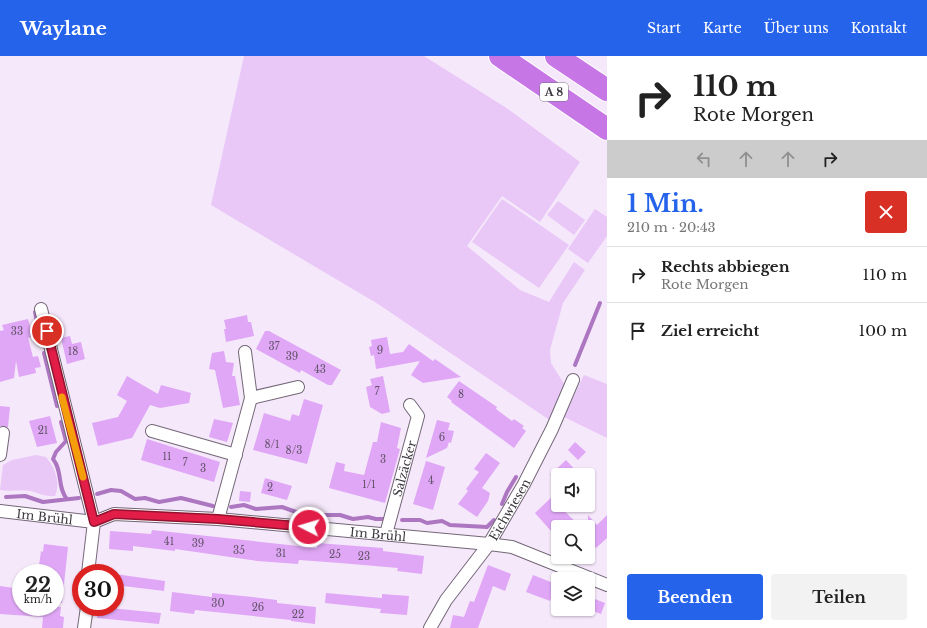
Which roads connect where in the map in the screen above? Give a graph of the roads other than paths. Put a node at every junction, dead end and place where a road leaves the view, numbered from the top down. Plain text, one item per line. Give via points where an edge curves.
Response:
1 (500, 56) edge
2 (556, 56) edge
3 (607, 90) edge
4 (607, 129) edge
5 (41, 309) dead end
6 (245, 352) dead end
7 (573, 380) dead end
8 (298, 387) dead end
9 (252, 398) junction
10 (410, 404) dead end
11 (152, 431) dead end
12 (3, 433) dead end
13 (0, 455) edge
14 (236, 455) junction
15 (0, 511) edge
16 (218, 519) junction
17 (94, 522) junction
18 (386, 534) junction
19 (489, 544) junction
20 (89, 564) edge
21 (607, 585) edge
22 (86, 616) edge
23 (84, 628) edge
24 (430, 628) edge

1 - 4 highway, A 8
2 - 3 highway, A 8
5 - 17 street
6 - 9 street
7 - 19 street, Eichwiesen via 524,484
8 - 9 street
9 - 14 street
10 - 18 street, Salzäcker via 418,416
11 - 14 street
12 - 13 street
14 - 16 street
15 - 17 street, Im Brühl
16 - 17 street, Im Brühl via 114,514
16 - 18 street, Im Brühl
17 - 20 street
18 - 19 street, Im Brühl
19 - 21 street, Im Brühl via 512,547
19 - 24 street, Eichwiesen via 446,600
22 - 23 street

